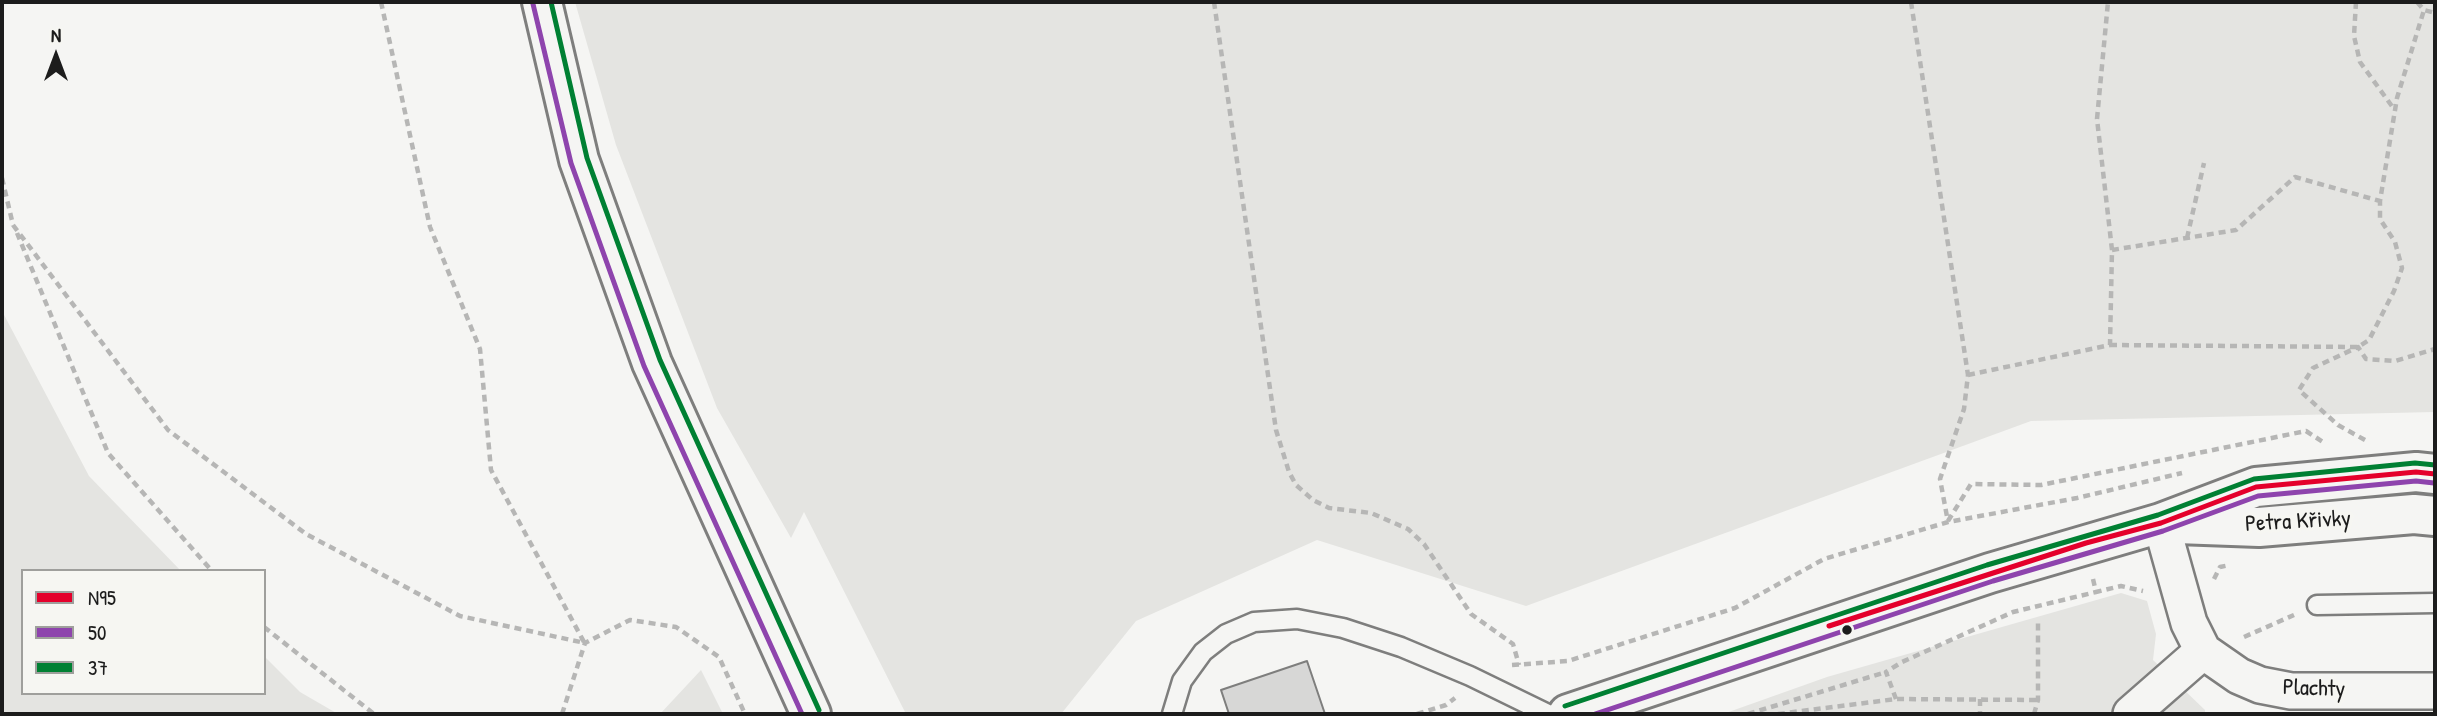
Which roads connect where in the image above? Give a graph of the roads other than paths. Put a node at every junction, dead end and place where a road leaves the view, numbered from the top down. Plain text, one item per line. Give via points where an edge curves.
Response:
1 (542, 2) edge
2 (2435, 474) edge
3 (2435, 516) edge
4 (2161, 523) junction
5 (2435, 603) edge
6 (2317, 605) road end
7 (2217, 647) junction
8 (2435, 691) edge
9 (811, 714) edge
10 (1172, 714) edge
11 (1548, 714) edge
12 (1568, 714) edge
13 (2131, 714) edge

1 - 9 street via 579,160 652,363
2 - 4 street, Petra Křivky via 2256,487
3 - 4 street, Petra Křivky via 2259,527
4 - 7 street, Plachty via 2189,623
4 - 12 street, Petra Křivky via 2086,542
5 - 6 lane
7 - 8 street, Plachty via 2239,676 2260,685 2291,691
7 - 13 street
10 - 11 lane via 1182,681 1203,652 1226,634 1254,622 1297,619 1401,647

